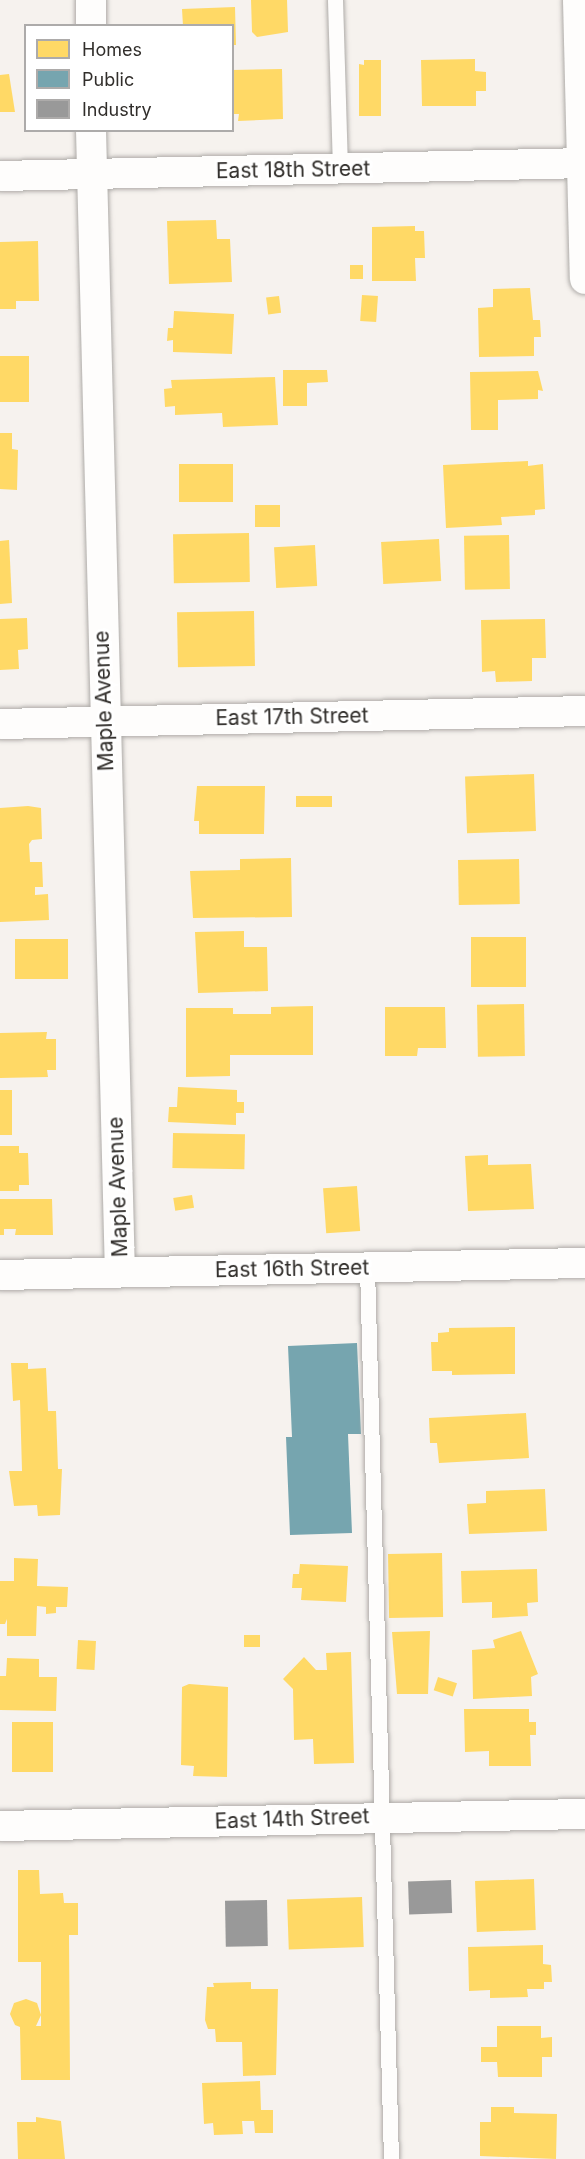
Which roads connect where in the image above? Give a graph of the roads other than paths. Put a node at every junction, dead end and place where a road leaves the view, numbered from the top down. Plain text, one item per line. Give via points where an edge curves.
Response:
1 (91, 0) edge
2 (335, 0) edge
3 (578, 0) edge
4 (91, 24) edge
5 (91, 132) edge
6 (583, 163) edge
7 (340, 169) junction
8 (91, 174) junction
9 (0, 177) edge
10 (585, 279) edge
11 (585, 711) edge
12 (104, 720) junction
13 (0, 724) edge
14 (585, 1263) edge
15 (367, 1267) junction
16 (120, 1272) junction
17 (0, 1275) edge
18 (585, 1814) edge
19 (382, 1817) junction
20 (0, 1826) edge
21 (391, 2159) edge

1 - 4 street
2 - 7 lane
3 - 6 street
5 - 8 street, Maple Avenue
6 - 7 street, East 18th Street
6 - 10 street
7 - 8 street, East 18th Street
8 - 9 street, East 18th Street
8 - 12 street, Maple Avenue
11 - 12 street, East 17th Street
12 - 13 street, East 17th Street
12 - 16 street, Maple Avenue
14 - 15 street, East 16th Street
15 - 16 street, East 16th Street
15 - 19 lane
16 - 17 street, East 16th Street
18 - 19 street, East 14th Street
19 - 20 street, East 14th Street
19 - 21 lane

